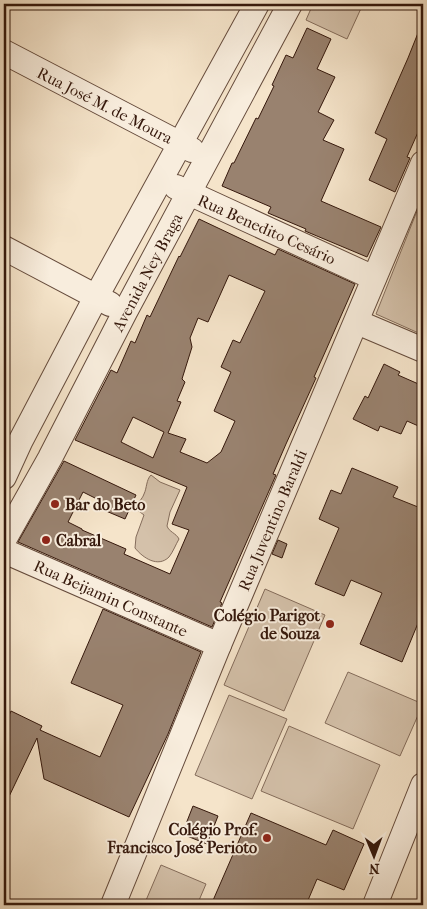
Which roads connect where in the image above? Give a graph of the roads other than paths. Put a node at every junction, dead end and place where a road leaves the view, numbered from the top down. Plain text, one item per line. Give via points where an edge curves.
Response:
1 (256, 4) edge
2 (290, 4) edge
3 (4, 52) edge
4 (180, 144) junction
5 (207, 158) junction
6 (423, 163) edge
7 (159, 180) junction
8 (189, 193) junction
9 (4, 248) edge
10 (374, 278) junction
11 (96, 297) junction
12 (125, 312) junction
13 (357, 322) junction
14 (423, 350) edge
15 (12, 438) edge
16 (50, 458) junction
17 (4, 477) edge
18 (4, 540) edge
19 (4, 551) edge
20 (219, 645) junction
21 (423, 785) edge
22 (113, 905) edge
23 (375, 905) edge

1 - 4 street, Avenida Ney Braga
2 - 5 street, Avenida Ney Braga
3 - 4 street, Rua José M. de Moura
4 - 5 street, Rua José M. de Moura
4 - 7 street, Avenida Ney Braga
5 - 8 street, Avenida Ney Braga
6 - 10 street, Rua Juventino Baraldi
7 - 8 street, Rua Benedito Cesário
7 - 11 street, Avenida Ney Braga
8 - 10 street, Rua Benedito Cesário
8 - 12 street, Avenida Ney Braga
9 - 11 street
10 - 13 street, Rua Juventino Baraldi
11 - 12 street
11 - 15 street, Avenida Ney Braga
12 - 16 street, Avenida Ney Braga
13 - 14 street
13 - 20 street, Rua Juventino Baraldi
15 - 16 street
15 - 17 street, Avenida Ney Braga
16 - 18 street, Avenida Ney Braga
19 - 20 street, Rua Beijamin Constante
20 - 22 street, Rua Juventino Baraldi
21 - 23 street

